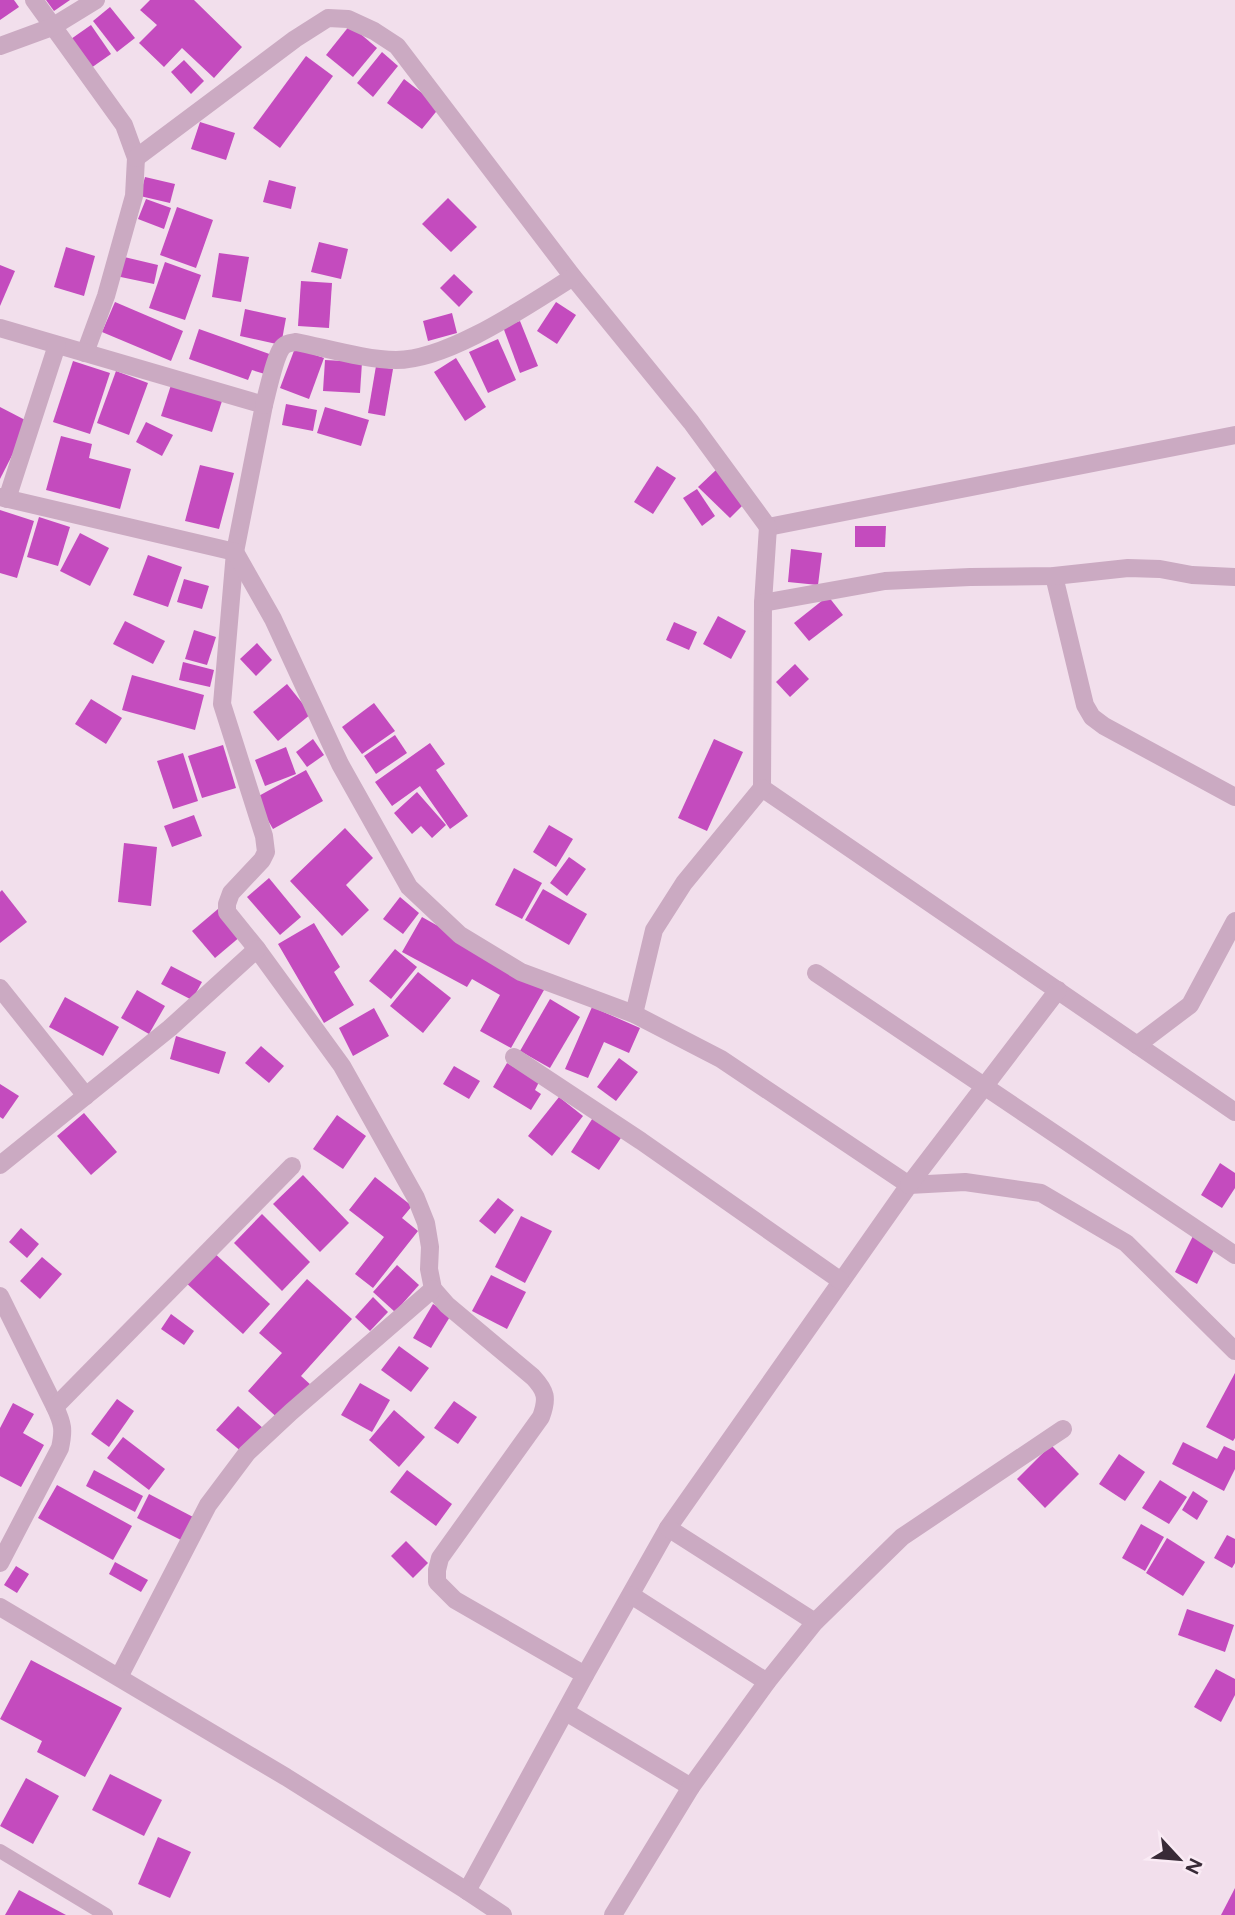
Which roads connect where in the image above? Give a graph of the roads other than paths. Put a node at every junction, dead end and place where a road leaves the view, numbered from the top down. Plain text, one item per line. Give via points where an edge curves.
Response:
1 (34, 0) edge
2 (96, 0) edge
3 (52, 27) junction
4 (0, 46) edge
5 (136, 158) junction
6 (573, 277) junction
7 (0, 328) edge
8 (57, 345) junction
9 (85, 353) junction
10 (264, 404) junction
11 (1235, 435) edge
12 (4, 498) edge
13 (768, 527) junction
14 (235, 552) junction
15 (1054, 576) junction
16 (1235, 577) edge
17 (763, 603) junction
18 (762, 788) junction
19 (1235, 797) edge
20 (1235, 921) edge
21 (257, 949) junction
22 (816, 973) dead end
23 (0, 988) edge
24 (1058, 990) junction
25 (634, 1014) junction
26 (1137, 1045) junction
27 (514, 1056) dead end
28 (985, 1087) junction
29 (86, 1096) junction
30 (1235, 1112) edge
31 (0, 1165) edge
32 (292, 1167) dead end
33 (909, 1185) junction
34 (1235, 1255) edge
35 (841, 1281) junction
36 (433, 1289) junction
37 (0, 1296) edge
38 (1235, 1351) edge
39 (55, 1407) junction
40 (1063, 1429) dead end
41 (668, 1528) junction
42 (0, 1563) edge
43 (631, 1595) junction
44 (2, 1611) edge
45 (815, 1622) junction
46 (585, 1675) junction
47 (119, 1677) junction
48 (767, 1682) junction
49 (566, 1712) junction
50 (691, 1787) junction
51 (0, 1851) edge
52 (467, 1891) junction
53 (106, 1915) edge
54 (503, 1915) edge
55 (614, 1915) edge

1 - 3 street
2 - 3 street
3 - 4 street
3 - 5 street via 124,125
5 - 6 street via 295,39 328,18 348,19 397,46
5 - 9 street via 134,196
6 - 10 street via 466,339 418,357 387,359 287,343 277,359
6 - 13 street via 691,422
7 - 8 street
8 - 9 street
8 - 12 street
9 - 10 street
10 - 14 street
11 - 13 street
12 - 14 street
13 - 17 street
14 - 21 street via 222,704 266,852 231,894 227,912
14 - 25 street via 273,619 340,764 409,887 460,935 522,972
15 - 16 street via 1128,568
15 - 17 street via 885,581
15 - 19 street via 1085,705 1092,717
17 - 18 street
18 - 24 street
18 - 25 street via 684,883 654,930
20 - 26 street via 1190,1005
21 - 29 street
21 - 36 street via 342,1066 416,1198 426,1223
22 - 28 street
23 - 29 street
24 - 26 street
24 - 28 street
25 - 33 street via 721,1059
26 - 30 street
27 - 35 street
28 - 33 street
28 - 34 street
29 - 31 street
32 - 39 street
33 - 35 street
33 - 38 street via 965,1182 1041,1193 1126,1243
35 - 41 street
36 - 46 street via 533,1377 543,1388 546,1402 541,1417 440,1558 437,1582 455,1600
36 - 47 street via 247,1453 208,1505
37 - 39 street
39 - 42 street via 63,1423 60,1448
40 - 45 street via 902,1537
41 - 43 street
41 - 45 street
43 - 46 street
43 - 48 street
44 - 47 street
45 - 48 street
46 - 49 street
47 - 52 street
48 - 50 street
49 - 50 street
49 - 52 street
50 - 55 street
51 - 53 lane
52 - 54 street

